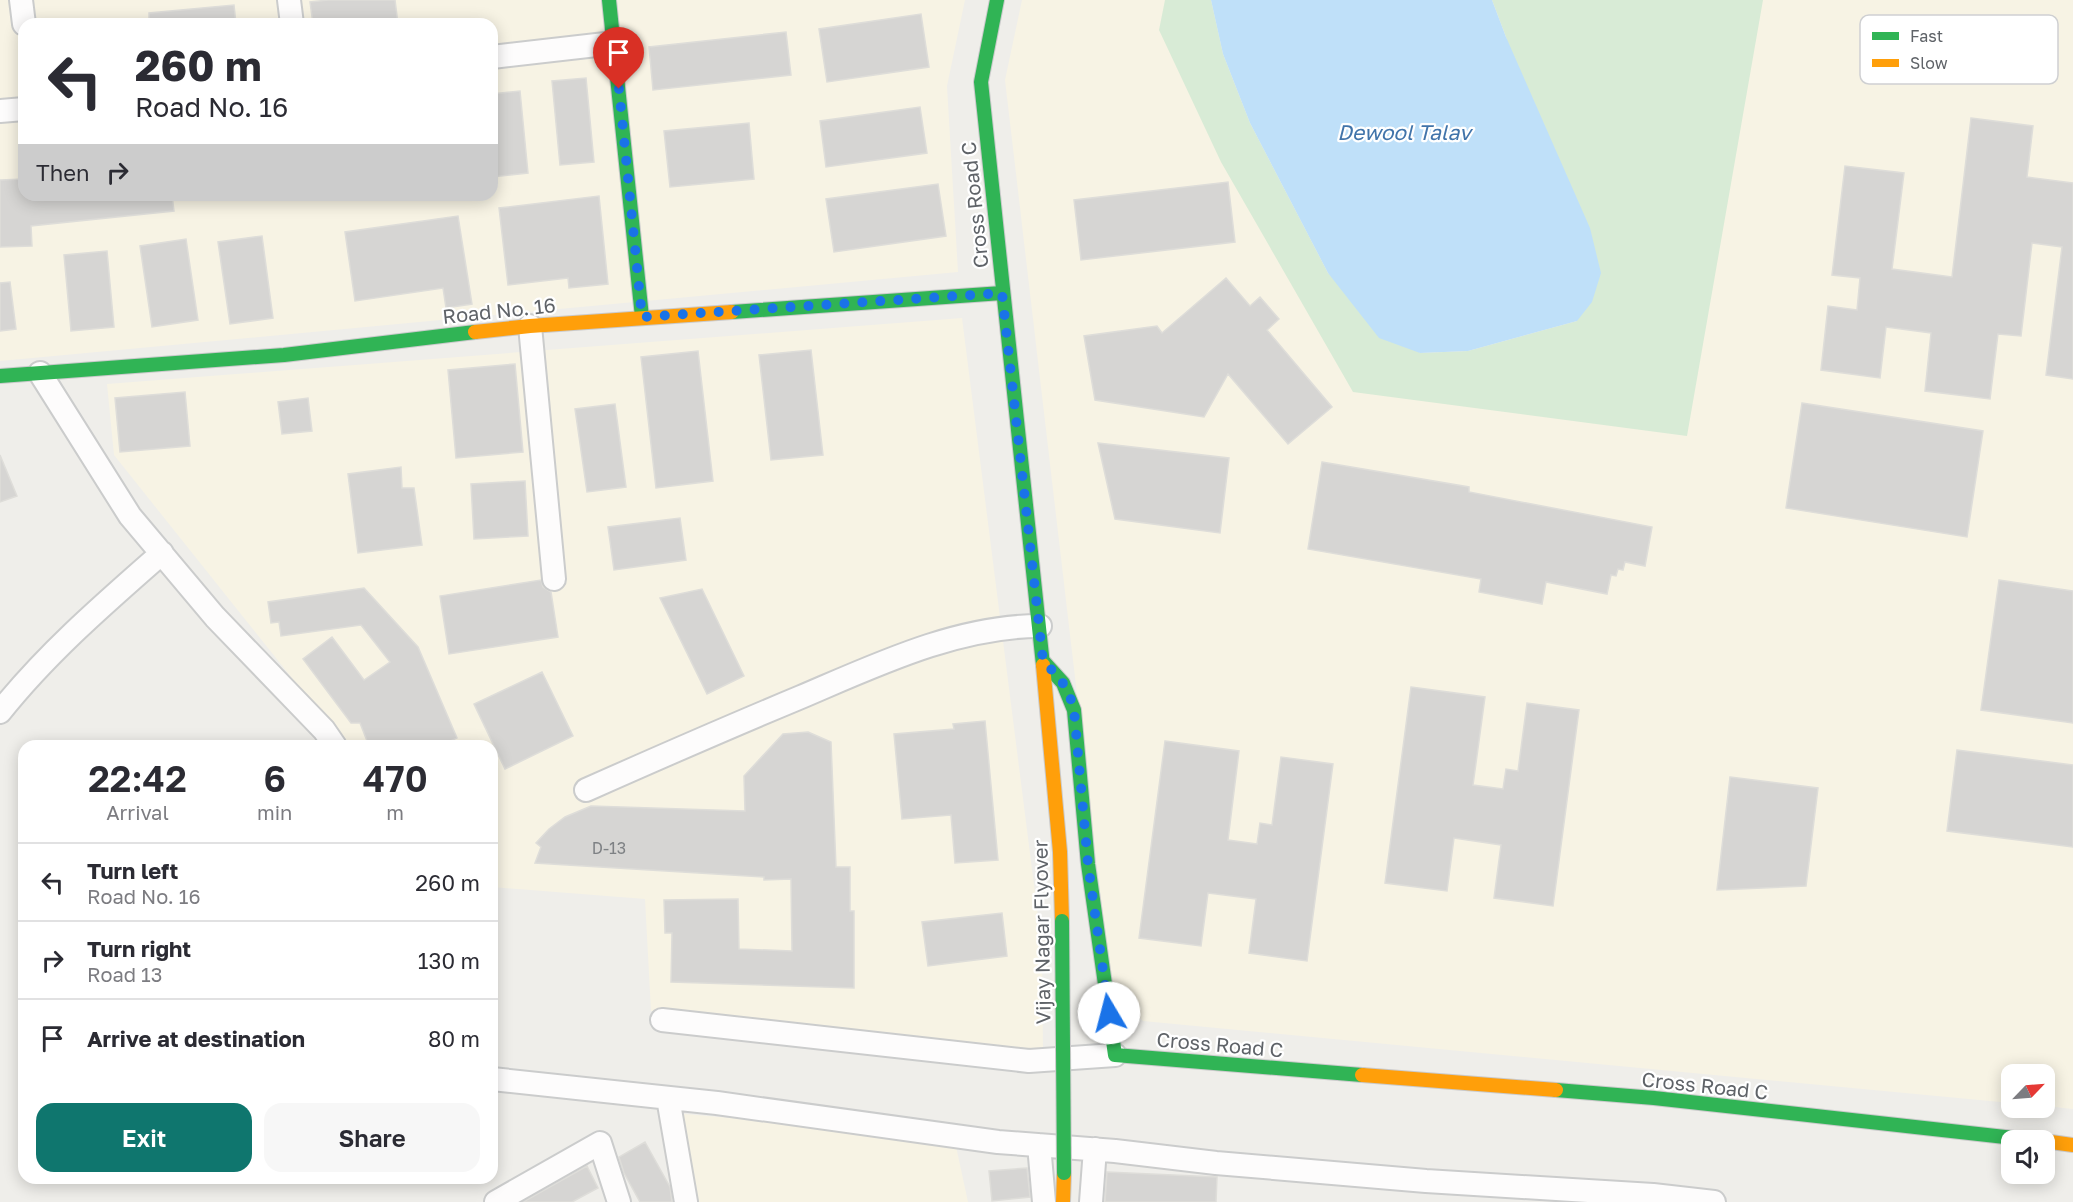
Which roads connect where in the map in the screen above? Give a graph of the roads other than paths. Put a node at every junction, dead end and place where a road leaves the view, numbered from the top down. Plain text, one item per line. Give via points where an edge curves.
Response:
1 (21, 0) edge
2 (289, 0) edge
3 (609, 0) edge
4 (997, 0) edge
5 (23, 18) edge
6 (291, 18) edge
7 (614, 43) junction
8 (498, 56) edge
9 (18, 110) edge
10 (0, 111) edge
11 (1002, 293) junction
12 (642, 317) junction
13 (530, 326) junction
14 (40, 373) junction
15 (0, 376) edge
16 (162, 553) junction
17 (554, 579) dead end
18 (1040, 626) junction
19 (1043, 661) junction
20 (0, 712) edge
21 (331, 740) edge
22 (586, 790) dead end
23 (662, 1020) dead end
24 (1115, 1055) junction
25 (498, 1080) edge
26 (668, 1098) junction
27 (2001, 1137) edge
28 (2055, 1142) edge
29 (2073, 1144) edge
30 (1039, 1145) junction
31 (1095, 1149) junction
32 (496, 1202) edge
33 (619, 1202) edge
34 (686, 1202) edge
35 (1044, 1202) edge
36 (1063, 1202) edge
37 (1091, 1202) edge
38 (1714, 1202) edge

1 - 5 street
2 - 6 street
3 - 7 street
4 - 11 street, Cross Road C via 981,82
7 - 8 street
7 - 12 street
9 - 10 street
11 - 12 street, Road No. 16
11 - 18 street, Cross Road C
12 - 13 street, Road No. 16
13 - 14 street, Road No. 16 via 284,355
13 - 17 street
14 - 15 street, Road No. 16
14 - 16 street via 130,516
16 - 20 street via 99,607 21,685
16 - 21 street via 215,617
18 - 19 street, Cross Road C
18 - 22 street via 1014,626 955,638 915,652 830,684
19 - 24 street via 1063,681 1074,710 1088,864
19 - 36 street, Vijay Nagar Flyover, bridge via 1060,852
23 - 24 street via 1029,1060
24 - 27 street, Cross Road C via 1654,1098
25 - 26 street
26 - 30 street
26 - 34 street
28 - 29 street
30 - 31 street
30 - 35 street
31 - 37 street
31 - 38 street via 1216,1163
32 - 33 street via 600,1143

